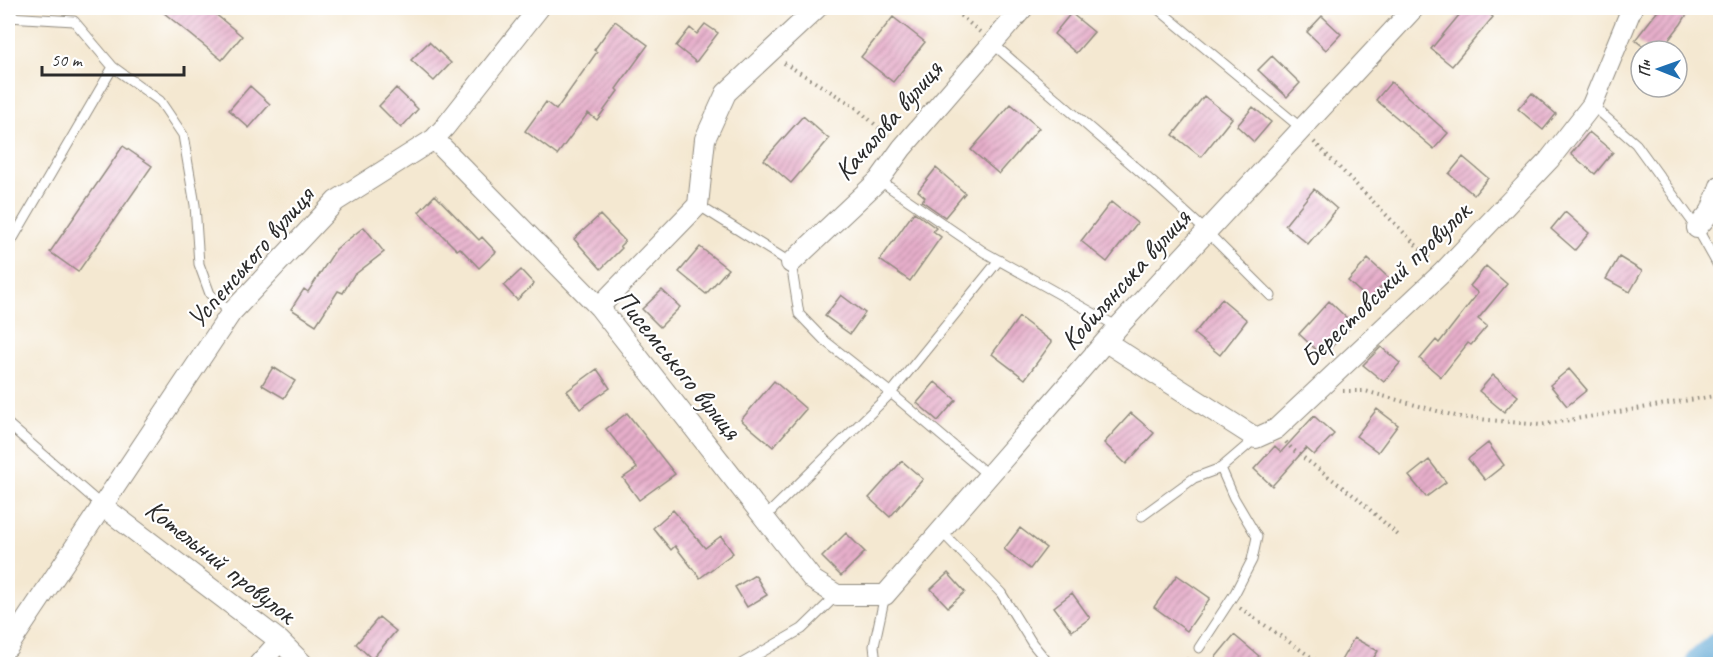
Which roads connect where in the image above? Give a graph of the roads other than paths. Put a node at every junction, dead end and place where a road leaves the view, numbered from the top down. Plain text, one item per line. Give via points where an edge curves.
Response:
1 (539, 8) edge
2 (817, 8) edge
3 (1023, 8) edge
4 (1157, 8) edge
5 (1414, 8) edge
6 (1632, 8) edge
7 (8, 17) edge
8 (992, 43) junction
9 (113, 67) junction
10 (1592, 105) junction
11 (1301, 128) junction
12 (434, 139) junction
13 (879, 180) junction
14 (1720, 186) edge
15 (698, 205) junction
16 (1697, 228) junction
17 (1207, 232) junction
18 (8, 247) edge
19 (999, 260) junction
20 (791, 263) junction
21 (1720, 269) edge
22 (1271, 296) dead end
23 (599, 307) junction
24 (231, 313) junction
25 (1112, 335) junction
26 (891, 393) junction
27 (8, 424) edge
28 (1256, 438) junction
29 (1221, 468) junction
30 (988, 475) junction
31 (101, 505) junction
32 (1142, 516) dead end
33 (764, 518) junction
34 (940, 530) junction
35 (837, 595) junction
36 (885, 595) junction
37 (280, 641) junction
38 (8, 647) edge
39 (1199, 648) dead end
40 (1045, 659) dead end
41 (259, 664) edge
42 (303, 664) edge
43 (741, 664) edge
44 (876, 664) edge

1 - 12 street, Успенського вулиця
2 - 15 street via 726,93 705,139
3 - 8 street, Качалова вулиця
4 - 11 lane
5 - 11 street, Кобилянська вулиця
6 - 10 street, Берестовський провулок
7 - 9 lane via 74,21
8 - 13 street, Качалова вулиця
8 - 17 lane
9 - 18 lane
9 - 24 lane via 160,101 183,135 195,205 199,264 210,294
10 - 16 lane via 1636,144
10 - 28 street, Берестовський провулок via 1549,160 1443,272 1276,429
11 - 17 street, Кобилянська вулиця
12 - 23 street, Писемського вулиця
12 - 24 street, Успенського вулиця via 336,201
13 - 19 lane
13 - 20 street, Качалова вулиця
14 - 16 street via 1711,211
15 - 20 lane
15 - 23 street
16 - 21 lane
17 - 22 lane
17 - 25 street, Кобилянська вулиця
19 - 25 lane
19 - 26 lane
20 - 26 lane via 800,314 825,341
23 - 33 street, Писемського вулиця
24 - 31 street, Успенського вулиця
25 - 28 street
25 - 30 street, Кобилянська вулиця
26 - 30 lane
26 - 33 lane
27 - 31 lane
28 - 29 lane
29 - 32 lane via 1194,478
29 - 39 lane via 1233,498 1257,537 1252,560
30 - 34 street, Кобилянська вулиця
31 - 37 street, Котельний провулок
31 - 38 street, Успенського вулиця
33 - 35 street, Писемського вулиця via 813,580
34 - 36 street, Кобилянська вулиця
34 - 40 lane via 1001,593
35 - 36 street
35 - 43 lane via 802,629
36 - 44 lane via 874,646
37 - 41 street
37 - 42 street, Котельний провулок

